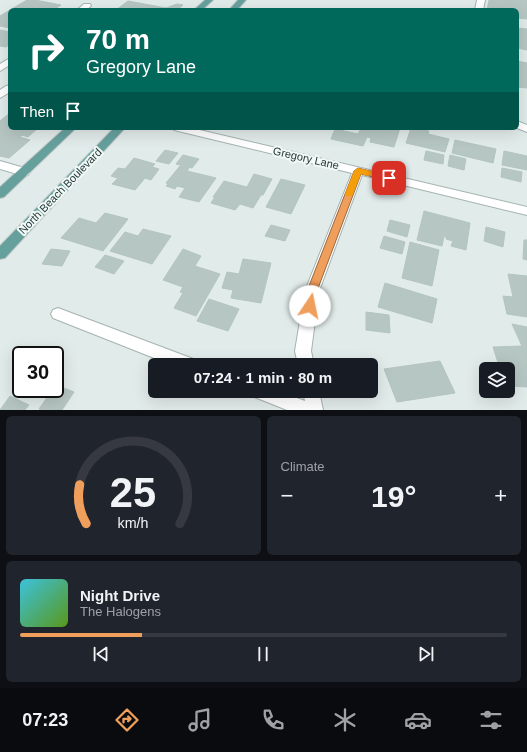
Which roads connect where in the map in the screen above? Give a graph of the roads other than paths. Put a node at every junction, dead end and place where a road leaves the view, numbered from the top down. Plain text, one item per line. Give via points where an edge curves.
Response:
1 (209, 0) edge
2 (242, 0) edge
3 (200, 8) edge
4 (234, 8) edge
5 (6, 87) edge
6 (0, 95) edge
7 (69, 130) edge
8 (118, 130) edge
9 (186, 130) edge
10 (0, 166) edge
11 (358, 171) junction
12 (24, 172) junction
13 (0, 194) edge
14 (527, 211) edge
15 (0, 254) edge
16 (58, 314) dead end
17 (172, 358) edge
18 (304, 358) edge
19 (276, 398) edge
20 (313, 398) edge
21 (307, 410) edge
22 (315, 410) edge

1 - 3 main road
2 - 4 main road
5 - 6 street
7 - 12 main road
8 - 15 main road, North Beach Boulevard
9 - 11 street, Gregory Lane
10 - 12 street
11 - 14 street, Gregory Lane
11 - 18 street via 312,291 303,351
12 - 13 main road
16 - 17 street
19 - 21 street
20 - 22 street

